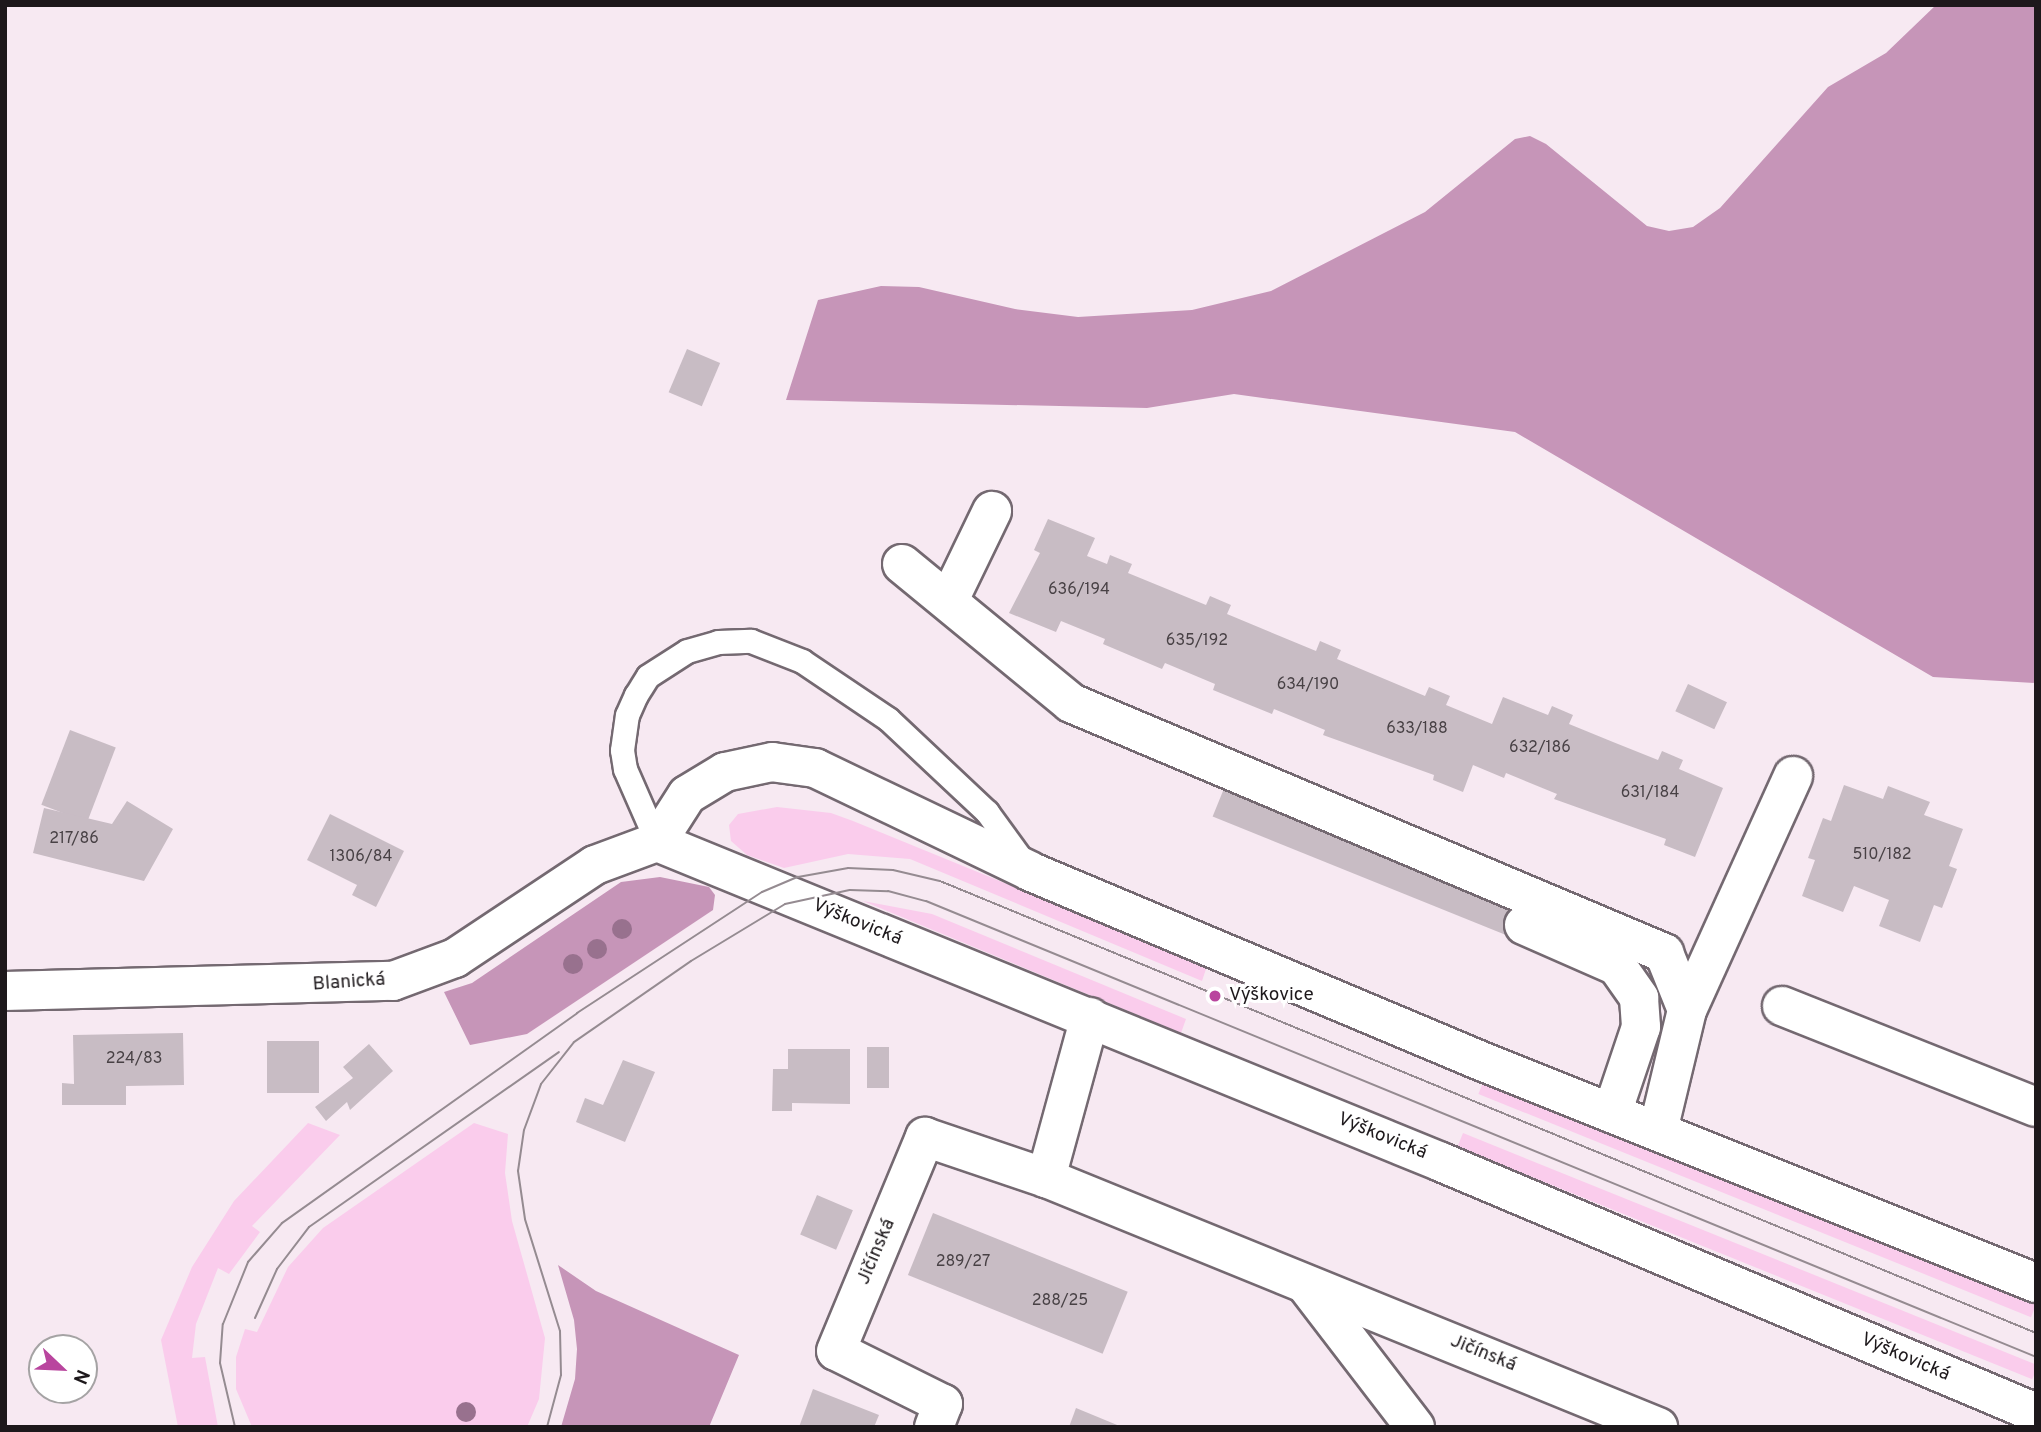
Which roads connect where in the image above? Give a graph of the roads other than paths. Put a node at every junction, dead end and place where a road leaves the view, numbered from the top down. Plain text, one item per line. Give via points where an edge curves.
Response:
1 (992, 511) dead end
2 (902, 564) dead end
3 (948, 600) junction
4 (1793, 776) dead end
5 (657, 842) junction
6 (1030, 871) junction
7 (1524, 926) dead end
8 (5, 992) edge
9 (1782, 1006) dead end
10 (1687, 1010) junction
11 (1090, 1017) junction
12 (2036, 1107) edge
13 (1612, 1113) junction
14 (1658, 1132) junction
15 (1046, 1178) junction
16 (2036, 1283) edge
17 (1306, 1285) junction
18 (2036, 1413) edge
19 (934, 1427) edge
20 (1415, 1427) edge
21 (1658, 1427) edge

1 - 3 street
2 - 3 street
3 - 10 street via 1071,703 1664,953
4 - 10 street
5 - 6 street via 687,795 706,783 748,766 794,764 815,768
5 - 6 lane via 628,778 622,750 627,715 636,695 648,676 687,651 718,642 751,641 802,660 887,719 987,812
5 - 8 street, Blanická via 595,865 455,958 393,981
5 - 11 street, Výškovická
6 - 13 street
7 - 13 street via 1616,967 1639,998 1641,1027
9 - 12 street
10 - 14 street
11 - 15 street
11 - 18 street, Výškovická
13 - 14 street
14 - 16 street
15 - 17 street, Jičínská
15 - 19 street, Jičínská via 925,1137 836,1351 943,1404
17 - 20 street
17 - 21 street, Jičínská

